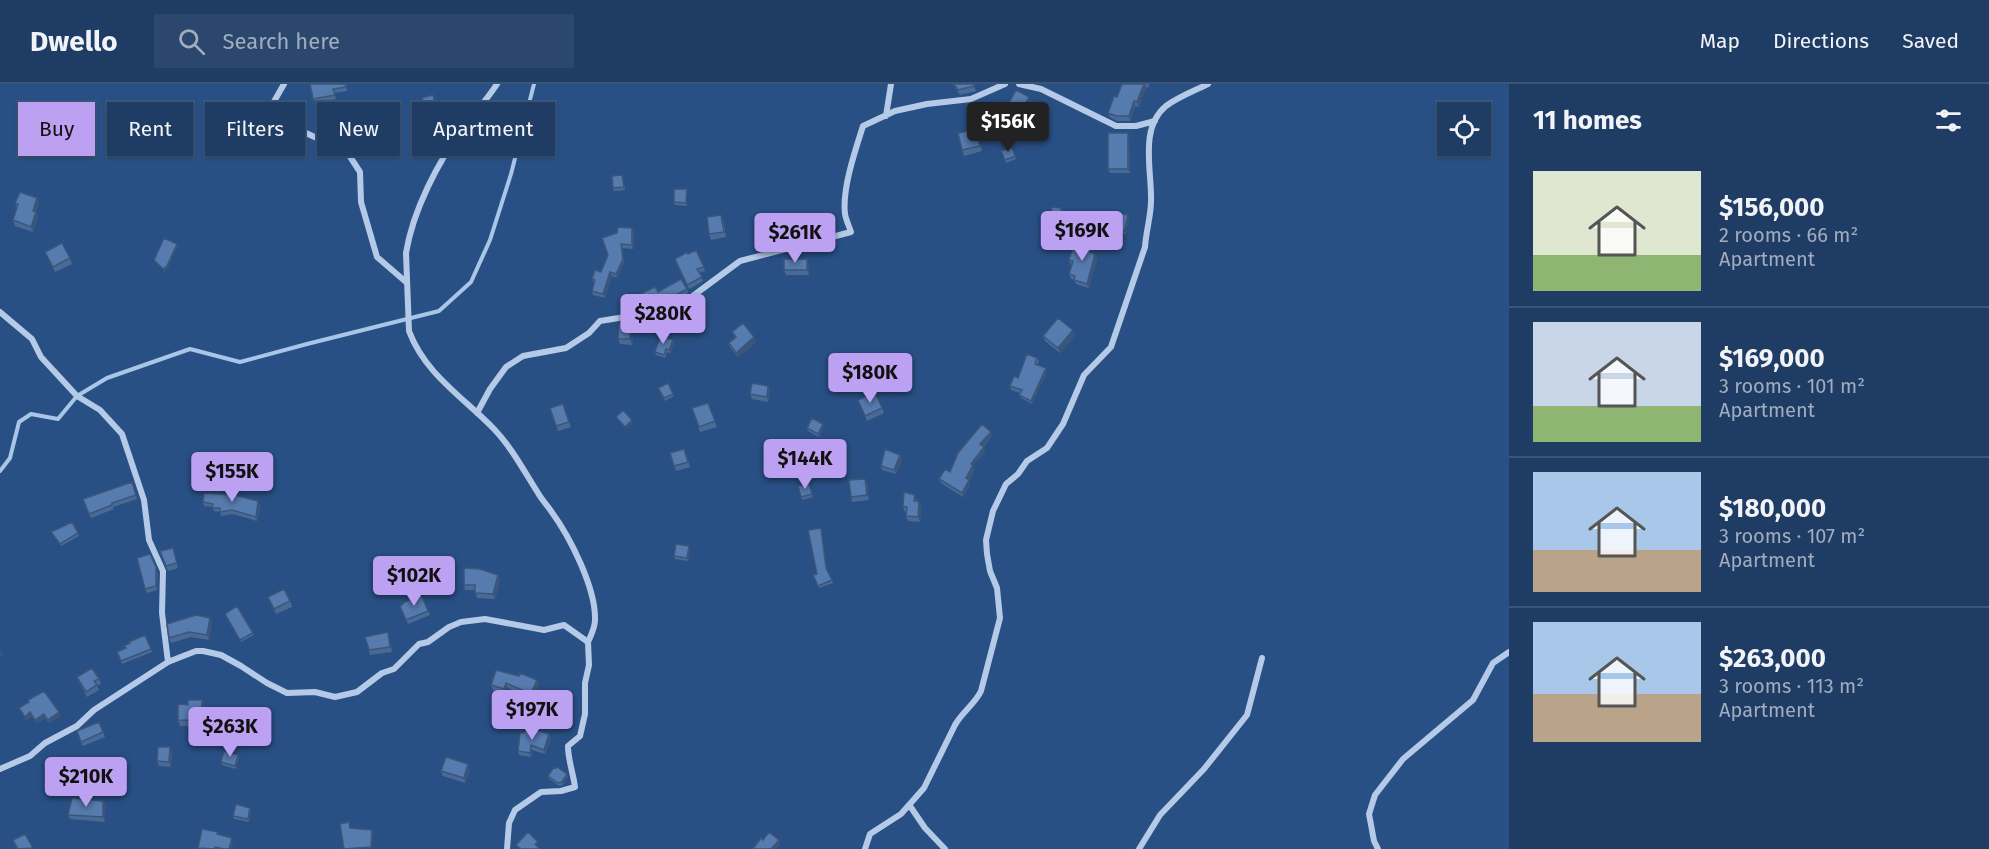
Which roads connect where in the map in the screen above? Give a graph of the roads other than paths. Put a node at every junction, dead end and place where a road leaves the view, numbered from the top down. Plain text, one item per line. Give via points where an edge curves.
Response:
1 (284, 84) edge
2 (497, 84) edge
3 (891, 84) edge
4 (1005, 84) edge
5 (1019, 84) edge
6 (1208, 84) edge
7 (886, 116) junction
8 (1155, 121) junction
9 (406, 282) junction
10 (0, 312) edge
11 (477, 414) junction
12 (588, 642) junction
13 (1509, 652) edge
14 (1262, 658) dead end
15 (168, 662) junction
16 (0, 769) edge
17 (910, 806) junction
18 (507, 849) edge
19 (865, 849) edge
20 (945, 849) edge
21 (1139, 849) edge
22 (1378, 849) edge

1 - 9 street via 268,112 347,152 360,172 362,202 377,257
2 - 9 street via 462,129 434,175 408,242
3 - 7 street
4 - 7 street via 971,99 927,104
5 - 8 street via 1041,90 1116,126
6 - 8 street via 1166,106
7 - 11 street via 862,126 848,183 845,213 851,232 740,261 669,310 600,321 566,348 523,356 506,367
8 - 17 street via 1151,130 1151,202 1145,247 1118,328 1109,349 1082,379 1063,424 1047,448 1027,461 1001,493 993,511 986,540 1000,618 984,683 978,697 960,717 929,780
9 - 11 street via 412,340 430,369
10 - 15 street via 32,339 41,357 77,396 100,410 122,434 144,500 149,540 163,571 162,613
11 - 12 street via 513,454 574,551 594,610 595,621
12 - 15 street via 564,625 544,630 480,618 468,620 419,644 394,669 357,692 335,697 315,692 287,693 210,652 196,651
12 - 18 street via 585,714 580,736 568,746 575,787 541,792 515,810 509,823
13 - 22 street via 1493,663 1473,700 1403,759 1375,795 1369,814
14 - 21 street via 1247,715 1204,770 1160,815
15 - 16 street via 30,756
17 - 19 street via 870,834
17 - 20 street

